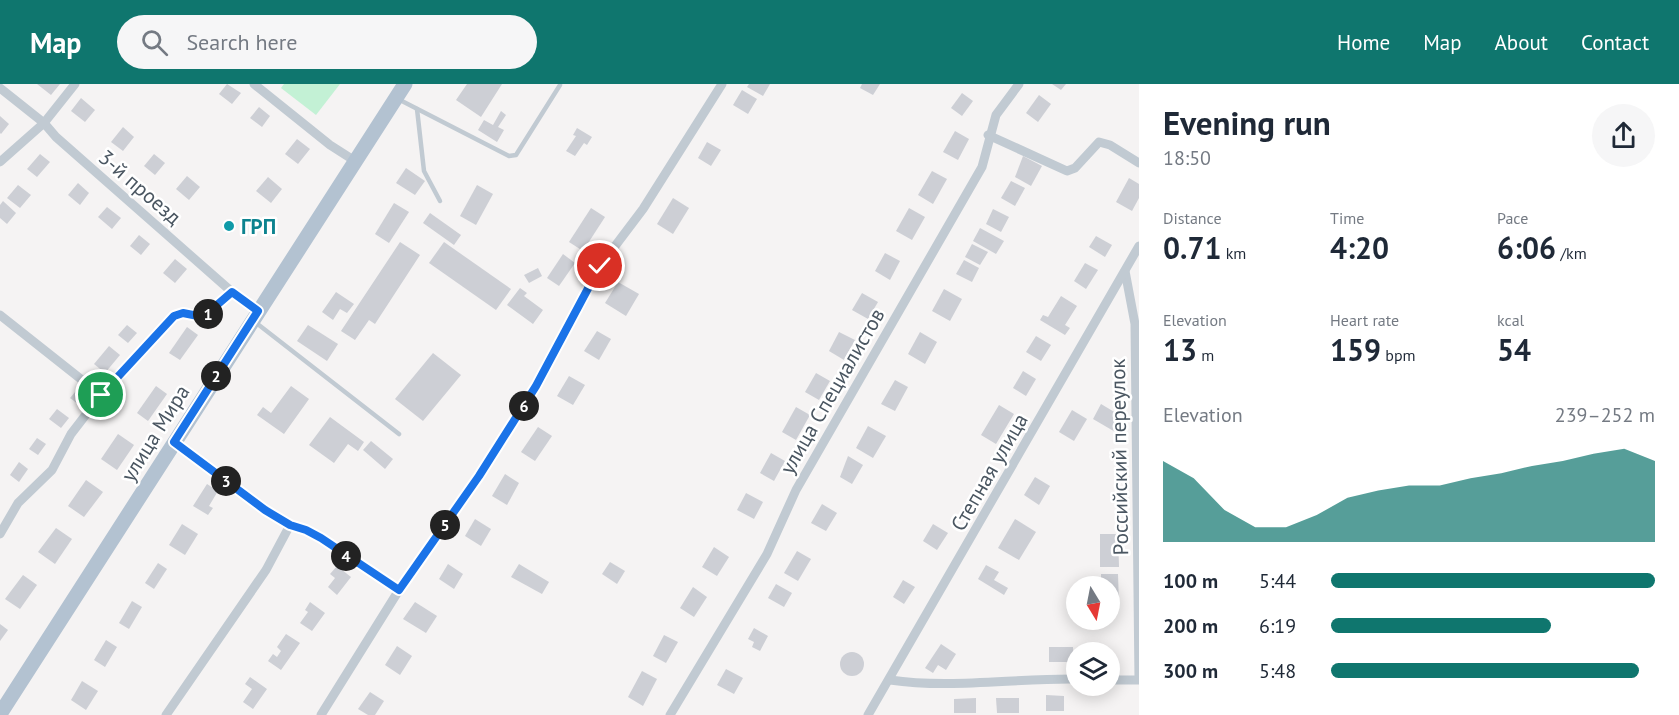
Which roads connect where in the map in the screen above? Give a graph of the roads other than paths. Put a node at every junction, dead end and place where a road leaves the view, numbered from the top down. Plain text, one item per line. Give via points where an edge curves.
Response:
1 (75, 84) edge
2 (254, 84) edge
3 (405, 84) edge
4 (722, 84) edge
5 (1019, 84) edge
6 (560, 85) edge
7 (0, 88) edge
8 (396, 98) junction
9 (417, 110) junction
10 (44, 123) junction
11 (988, 135) junction
12 (355, 161) junction
13 (0, 162) edge
14 (1139, 163) edge
15 (440, 201) dead end
16 (1139, 246) edge
17 (1125, 271) junction
18 (232, 292) junction
19 (0, 315) edge
20 (255, 316) junction
21 (101, 395) junction
22 (399, 434) dead end
23 (174, 442) junction
24 (290, 525) junction
25 (0, 534) edge
26 (399, 590) junction
27 (1066, 679) edge
28 (890, 680) junction
29 (1120, 680) edge
30 (1139, 680) edge
31 (0, 714) edge
32 (166, 715) edge
33 (321, 715) edge
34 (670, 715) edge
35 (868, 715) edge

1 - 10 street
2 - 12 street
3 - 8 main road, улица Мира
4 - 26 street via 643,209 600,266 536,386 486,467
5 - 11 street, улица Специалистов via 996,115
6 - 9 lane via 516,155 509,156
7 - 10 street, 3-й проезд
8 - 9 lane
8 - 12 main road, улица Мира
9 - 15 lane via 424,171
10 - 13 street
10 - 18 street, 3-й проезд
11 - 14 street via 1067,171 1075,168 1099,142
11 - 34 street, улица Специалистов via 982,167 796,490 767,554
12 - 20 main road, улица Мира
16 - 17 street, Степная улица
17 - 28 street, Степная улица
17 - 30 street, Российский переулок via 1135,324
18 - 20 street, 3-й проезд
18 - 21 street via 203,317 183,313 174,316
19 - 21 street
20 - 22 lane
20 - 23 main road, улица Мира
21 - 25 street via 71,434 52,470 18,503
23 - 24 street
23 - 31 main road, улица Мира
24 - 26 street via 321,538
24 - 32 street via 266,570
26 - 33 street
27 - 28 street via 921,685
28 - 35 street, Степная улица
29 - 30 street

